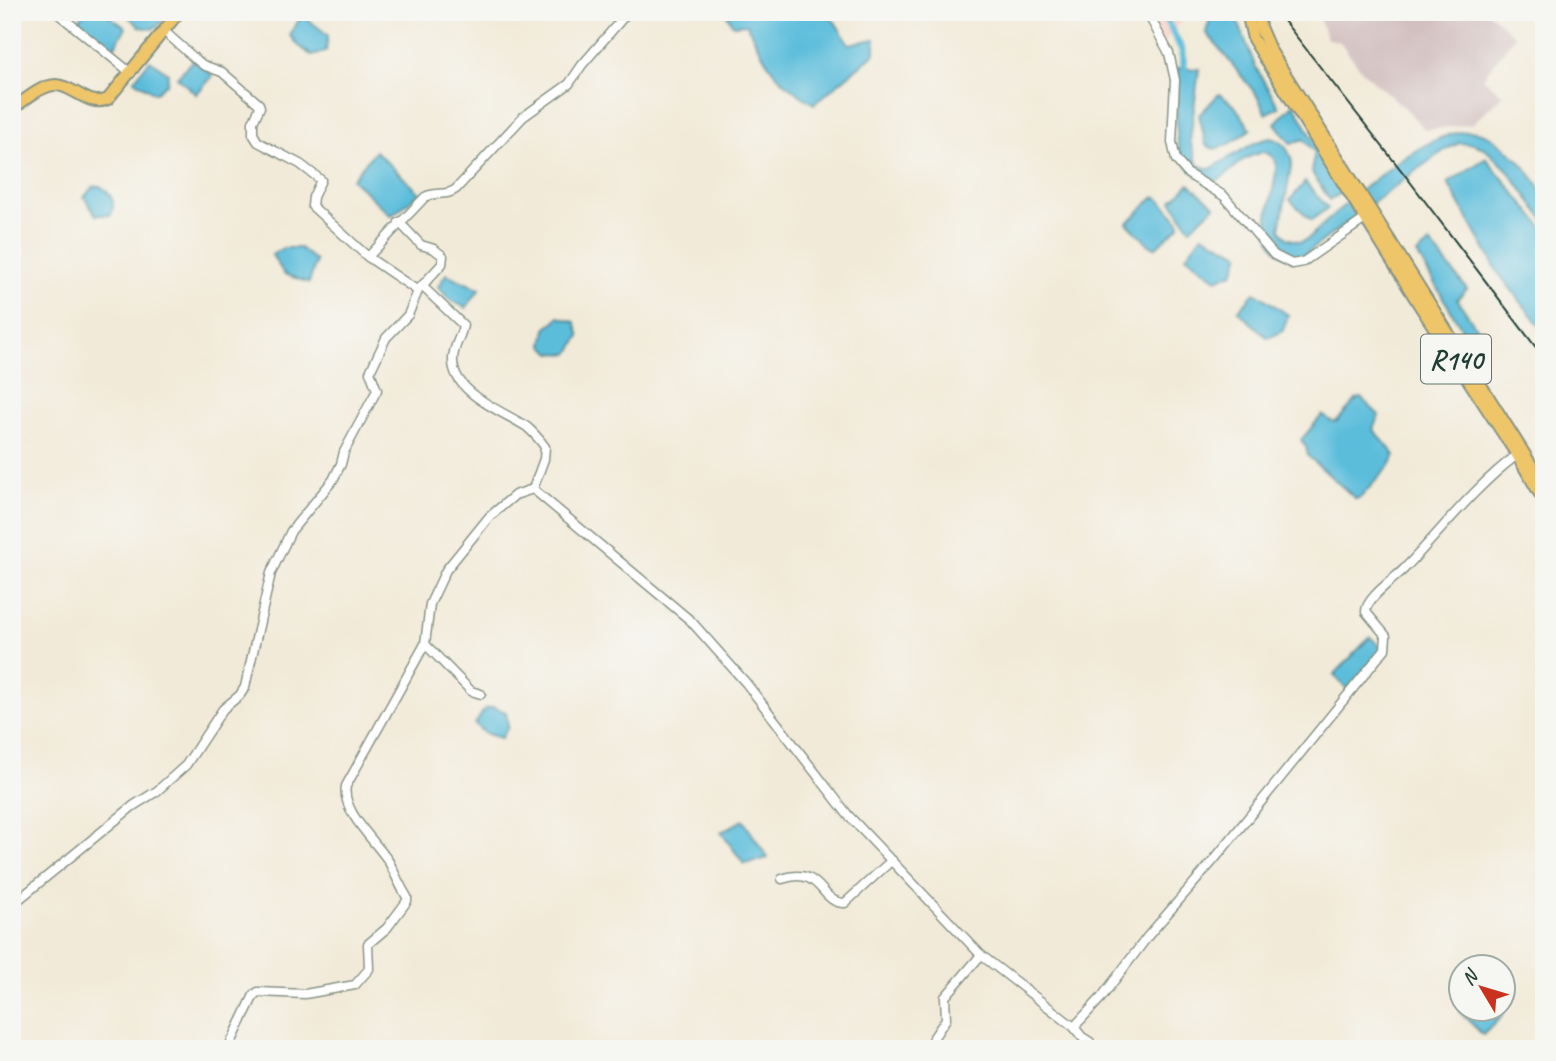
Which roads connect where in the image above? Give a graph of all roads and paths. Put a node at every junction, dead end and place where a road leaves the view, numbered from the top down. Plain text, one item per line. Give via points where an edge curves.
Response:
1 (56, 12) edge
2 (178, 12) edge
3 (628, 12) edge
4 (1147, 12) edge
5 (1247, 12) edge
6 (1258, 12) edge
7 (164, 31) junction
8 (131, 73) junction
9 (12, 109) edge
10 (1308, 118) junction
11 (1370, 216) junction
12 (399, 222) junction
13 (368, 257) junction
14 (420, 289) junction
15 (1517, 455) junction
16 (1544, 485) edge
17 (533, 489) junction
18 (1544, 501) edge
19 (425, 644) junction
20 (481, 694) dead end
21 (892, 860) junction
22 (782, 879) dead end
23 (12, 905) edge
24 (981, 955) junction
25 (1074, 1027) junction
26 (1088, 1045) edge
27 (228, 1049) edge
28 (926, 1049) edge
29 (1100, 1049) edge

1 - 8 street
2 - 7 main road
3 - 12 street via 569,83 523,117 456,188 445,195 425,197
4 - 11 street via 1169,53 1175,80 1172,142 1176,160 1188,174 1224,196 1274,255 1292,264 1303,262
5 - 10 main road, R140 via 1253,39
6 - 10 main road, R140 via 1270,50
7 - 8 main road
7 - 13 street via 259,104 253,122 258,142 321,180 312,206
8 - 9 main road via 101,102 55,85
10 - 11 main road, R140
11 - 15 main road, R140
11 - 16 main road, R140
12 - 13 street
12 - 14 street via 421,245 443,256 442,264
13 - 14 street
14 - 17 street via 463,325 453,351 459,380 482,401 526,427 545,447
14 - 23 street via 408,315 377,355 370,372 377,390 337,472 291,531 278,556 240,695 223,709 176,774
15 - 18 main road, R140
15 - 25 street via 1487,479 1368,603 1366,612 1386,636 1385,649
17 - 19 street via 515,495 489,516 446,570 430,604
17 - 21 street via 691,621 754,693 848,815
19 - 20 street via 471,691
19 - 27 street via 344,793 345,802 388,861 407,901 368,944 369,969 355,985 305,994 258,992
21 - 22 street via 841,904 805,876
21 - 24 street
24 - 25 street
24 - 28 street via 944,997 946,1019
25 - 26 street
26 - 29 street

